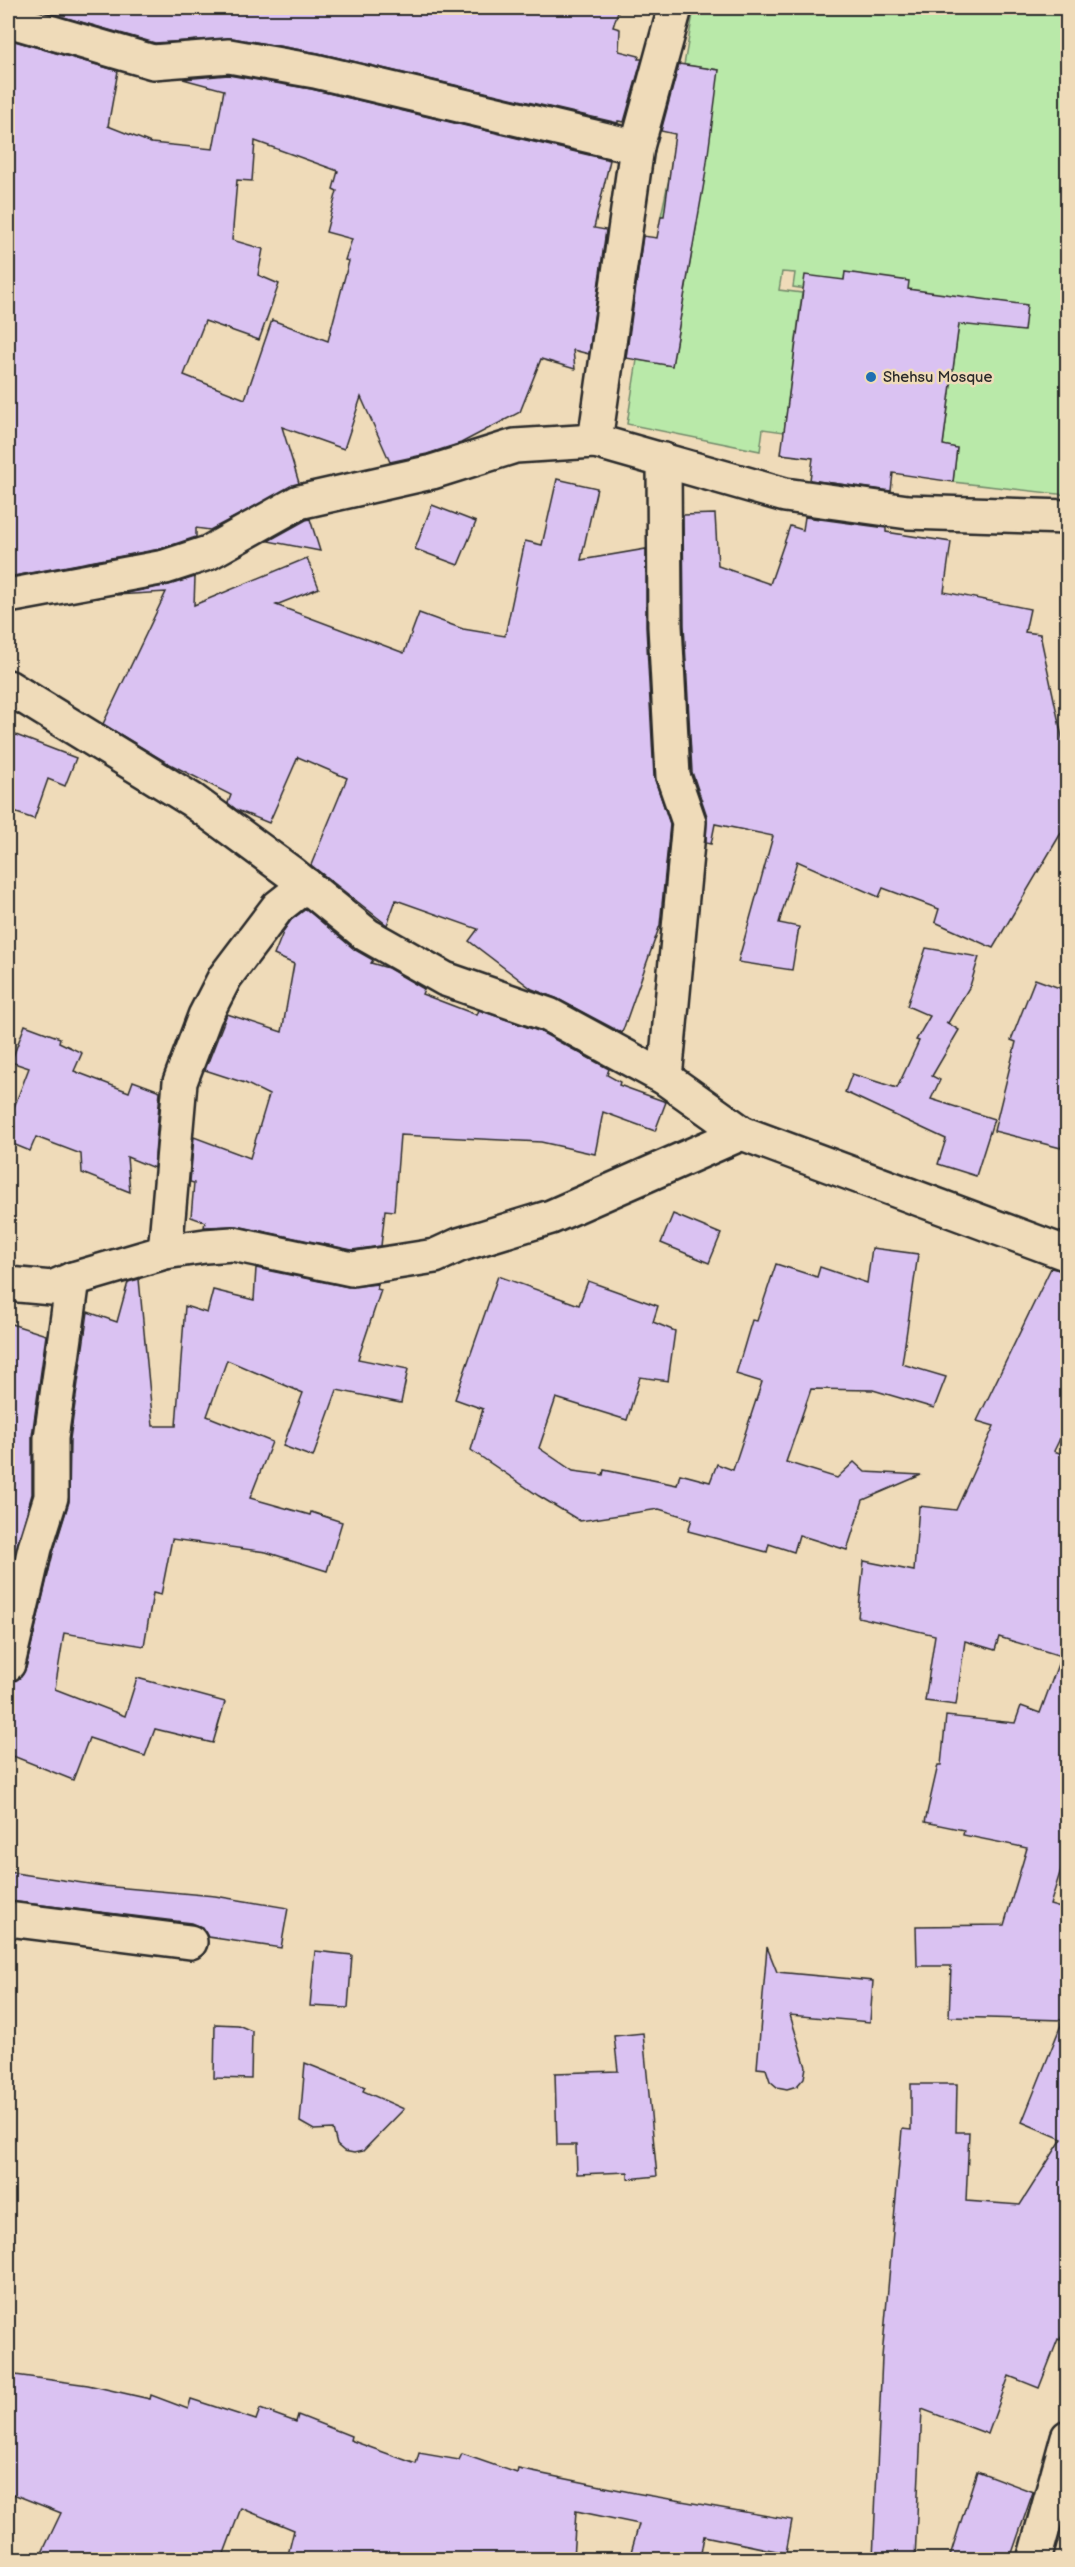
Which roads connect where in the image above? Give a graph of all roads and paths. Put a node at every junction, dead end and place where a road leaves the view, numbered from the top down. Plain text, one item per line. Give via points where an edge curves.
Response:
1 (675, 8) edge
2 (8, 20) edge
3 (637, 147) junction
4 (596, 441) junction
5 (664, 460) junction
6 (1068, 517) edge
7 (8, 596) edge
8 (8, 687) edge
9 (306, 885) junction
10 (665, 1078) junction
11 (742, 1133) junction
12 (165, 1252) junction
13 (1068, 1254) edge
14 (73, 1279) junction
15 (8, 1284) edge
16 (8, 1664) edge
17 (8, 1919) edge
18 (190, 1942) dead end
19 (1068, 2437) edge
20 (1034, 2559) edge

1 - 3 main road
2 - 3 main road via 153,62 229,56 315,71
3 - 4 main road
4 - 5 main road
4 - 7 main road via 515,446 432,472 299,502 208,553 165,567
5 - 6 main road via 785,495 908,513
5 - 10 main road via 665,626 673,776 689,822
8 - 9 main road via 192,800
9 - 10 main road via 367,935 445,979 549,1015
9 - 12 main road via 278,907 225,977 205,1016 180,1082
10 - 11 main road
11 - 12 main road via 551,1217 435,1256 352,1269 234,1244
11 - 13 main road
12 - 14 main road
14 - 15 main road via 52,1288
14 - 16 main road via 51,1438 51,1497 34,1548
17 - 18 main road
19 - 20 main road

